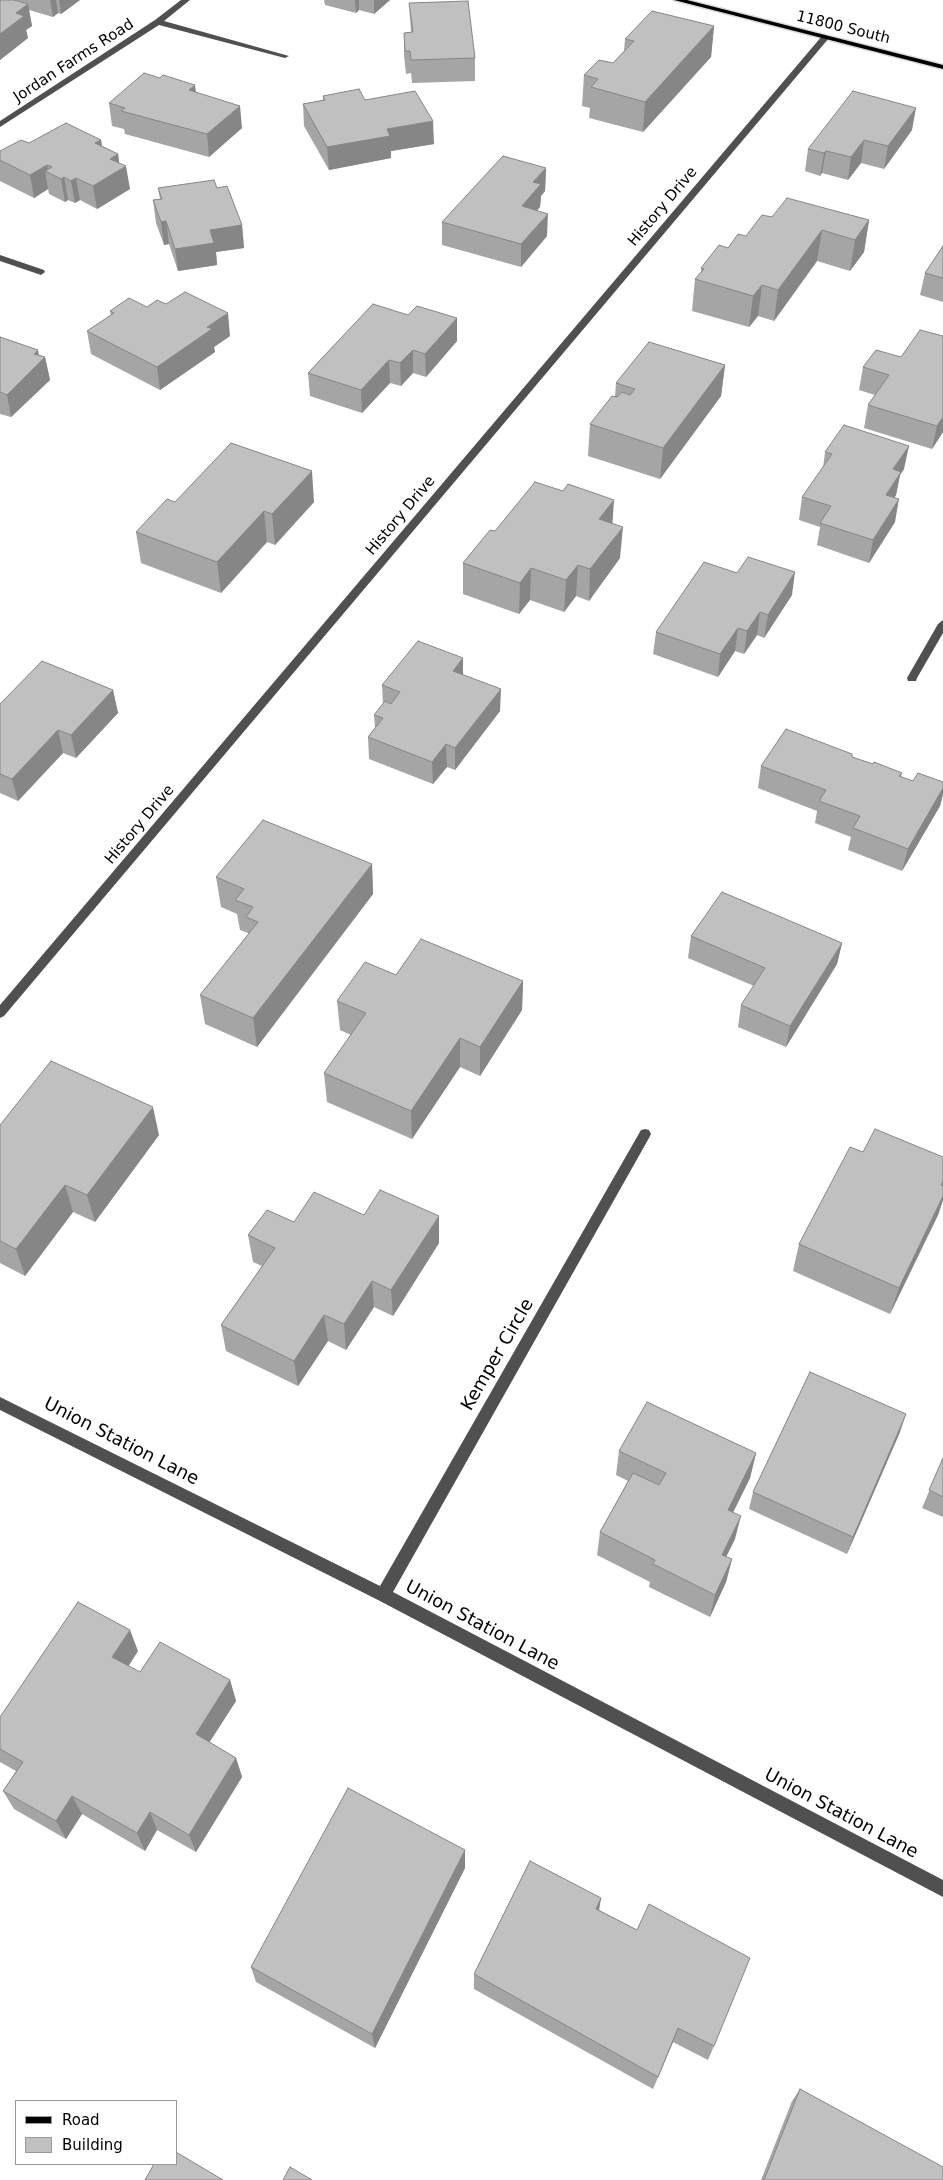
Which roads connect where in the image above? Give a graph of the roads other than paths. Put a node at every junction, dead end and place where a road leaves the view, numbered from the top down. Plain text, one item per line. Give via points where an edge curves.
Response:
1 (186, 0) edge
2 (678, 0) edge
3 (158, 22) junction
4 (825, 38) junction
5 (285, 56) dead end
6 (943, 68) edge
7 (0, 125) edge
8 (0, 258) edge
9 (41, 272) dead end
10 (943, 624) edge
11 (912, 678) dead end
12 (0, 1013) edge
13 (645, 1134) dead end
14 (0, 1403) edge
15 (383, 1595) junction
16 (943, 1889) edge

1 - 3 street, Jordan Farms Road
2 - 4 main road, 11800 South
3 - 5 street
3 - 7 street, Jordan Farms Road
4 - 6 main road, 11800 South
4 - 12 street, History Drive
8 - 9 street
10 - 11 street
13 - 15 street, Kemper Circle
14 - 15 street, Union Station Lane
15 - 16 street, Union Station Lane

